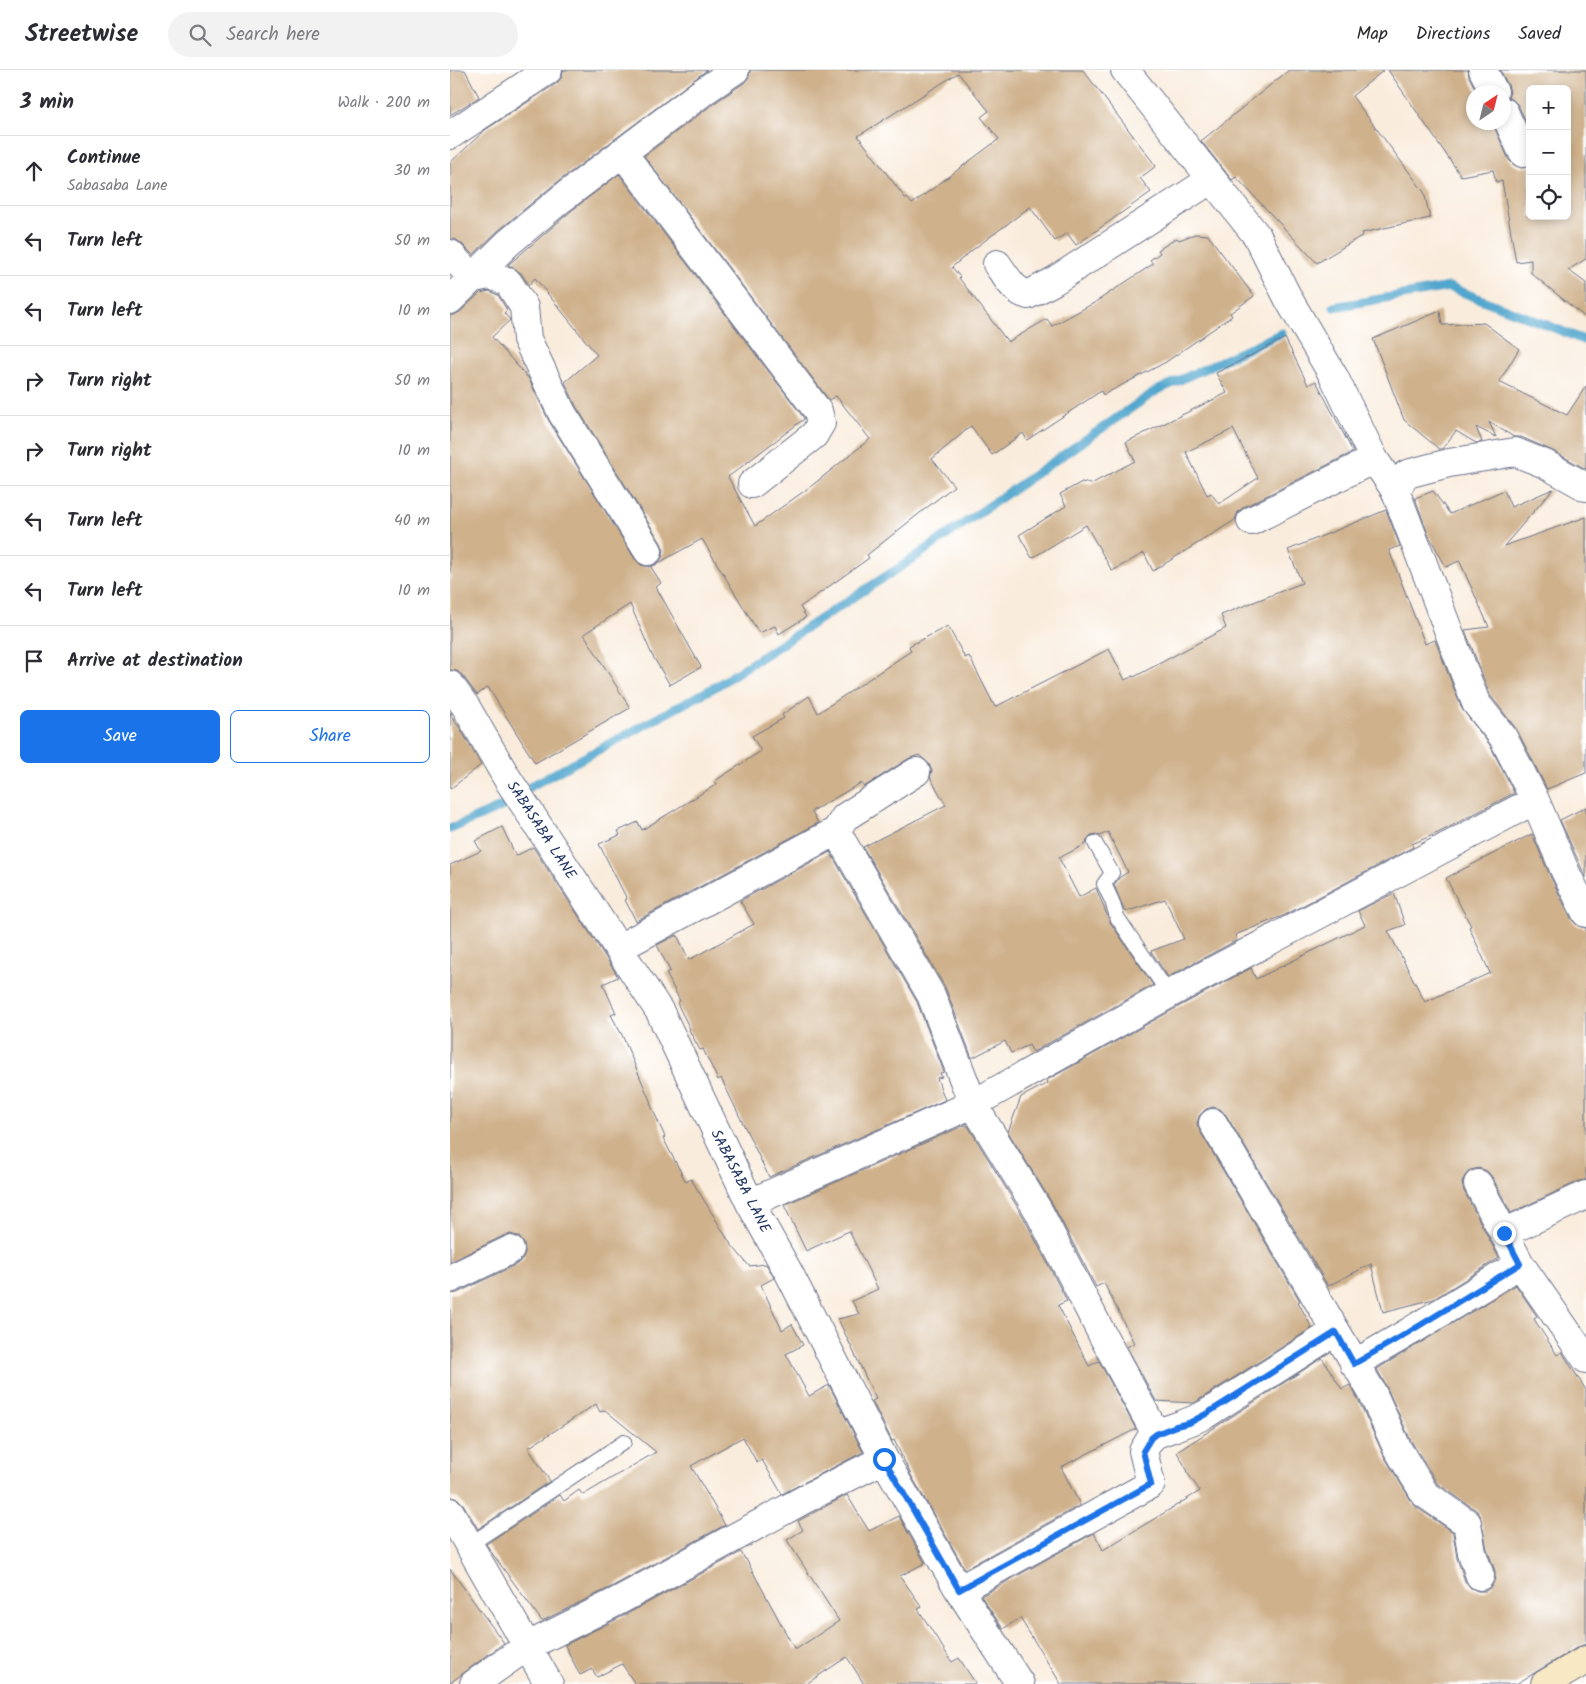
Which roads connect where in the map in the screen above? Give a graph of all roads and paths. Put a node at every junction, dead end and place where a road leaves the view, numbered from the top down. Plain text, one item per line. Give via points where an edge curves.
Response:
1 (548, 70) edge
2 (735, 70) edge
3 (1126, 70) edge
4 (1483, 70) edge
5 (1490, 85) edge
6 (1511, 127) edge
7 (450, 135) edge
8 (622, 152) junction
9 (1523, 153) dead end
10 (1212, 179) junction
11 (450, 254) edge
12 (997, 264) dead end
13 (473, 278) junction
14 (450, 300) edge
15 (1374, 459) junction
16 (752, 484) dead end
17 (1586, 487) edge
18 (1395, 490) junction
19 (1251, 521) dead end
20 (648, 551) dead end
21 (450, 685) edge
22 (916, 772) dead end
23 (1535, 800) junction
24 (836, 831) junction
25 (1095, 843) dead end
26 (1586, 913) edge
27 (619, 948) junction
28 (1169, 994) junction
29 (973, 1104) junction
30 (1213, 1123) dead end
31 (1478, 1184) dead end
32 (1586, 1195) edge
33 (750, 1203) junction
34 (1504, 1233) junction
35 (510, 1250) dead end
36 (1520, 1264) junction
37 (450, 1279) edge
38 (1336, 1332) junction
39 (1586, 1359) edge
40 (1354, 1364) junction
41 (1156, 1434) junction
42 (624, 1442) dead end
43 (884, 1459) junction
44 (450, 1512) edge
45 (470, 1545) junction
46 (1480, 1576) dead end
47 (959, 1590) junction
48 (526, 1647) junction
49 (1586, 1660) edge
50 (474, 1684) edge
51 (549, 1684) edge
52 (1020, 1684) edge
53 (1545, 1684) edge

1 - 7 street
2 - 8 street
3 - 10 street
4 - 5 street
6 - 9 street
8 - 13 street via 508,243
8 - 16 street via 818,411 821,423 814,435
10 - 12 street via 1028,295 1015,288
10 - 15 street via 1257,236 1289,300 1334,377
11 - 13 street
13 - 14 street
13 - 20 street via 491,275 508,282 524,307 527,339 562,413
15 - 18 street
15 - 19 street
17 - 18 street via 1516,452 1407,474
18 - 23 street via 1476,703 1503,737
21 - 27 street, SABASABA LANE
22 - 24 street via 845,817
23 - 26 street
23 - 28 street
24 - 27 street
24 - 29 street via 931,995
25 - 28 lane via 1112,873 1104,884 1117,917
27 - 33 street, SABASABA LANE via 660,1012
28 - 29 street
29 - 33 street
29 - 41 street via 1038,1210
30 - 38 street
31 - 34 street
32 - 34 street
33 - 43 street, SABASABA LANE
34 - 36 street
35 - 37 street
36 - 39 street
36 - 40 street
38 - 40 street
38 - 41 street via 1206,1414
40 - 46 street via 1372,1392 1397,1448 1426,1494 1467,1523
41 - 47 street via 1143,1451 1151,1484
42 - 45 lane
43 - 47 street, SABASABA LANE
43 - 48 street
44 - 45 street
45 - 48 street
47 - 52 street, SABASABA LANE
48 - 50 street
48 - 51 street
49 - 53 street

